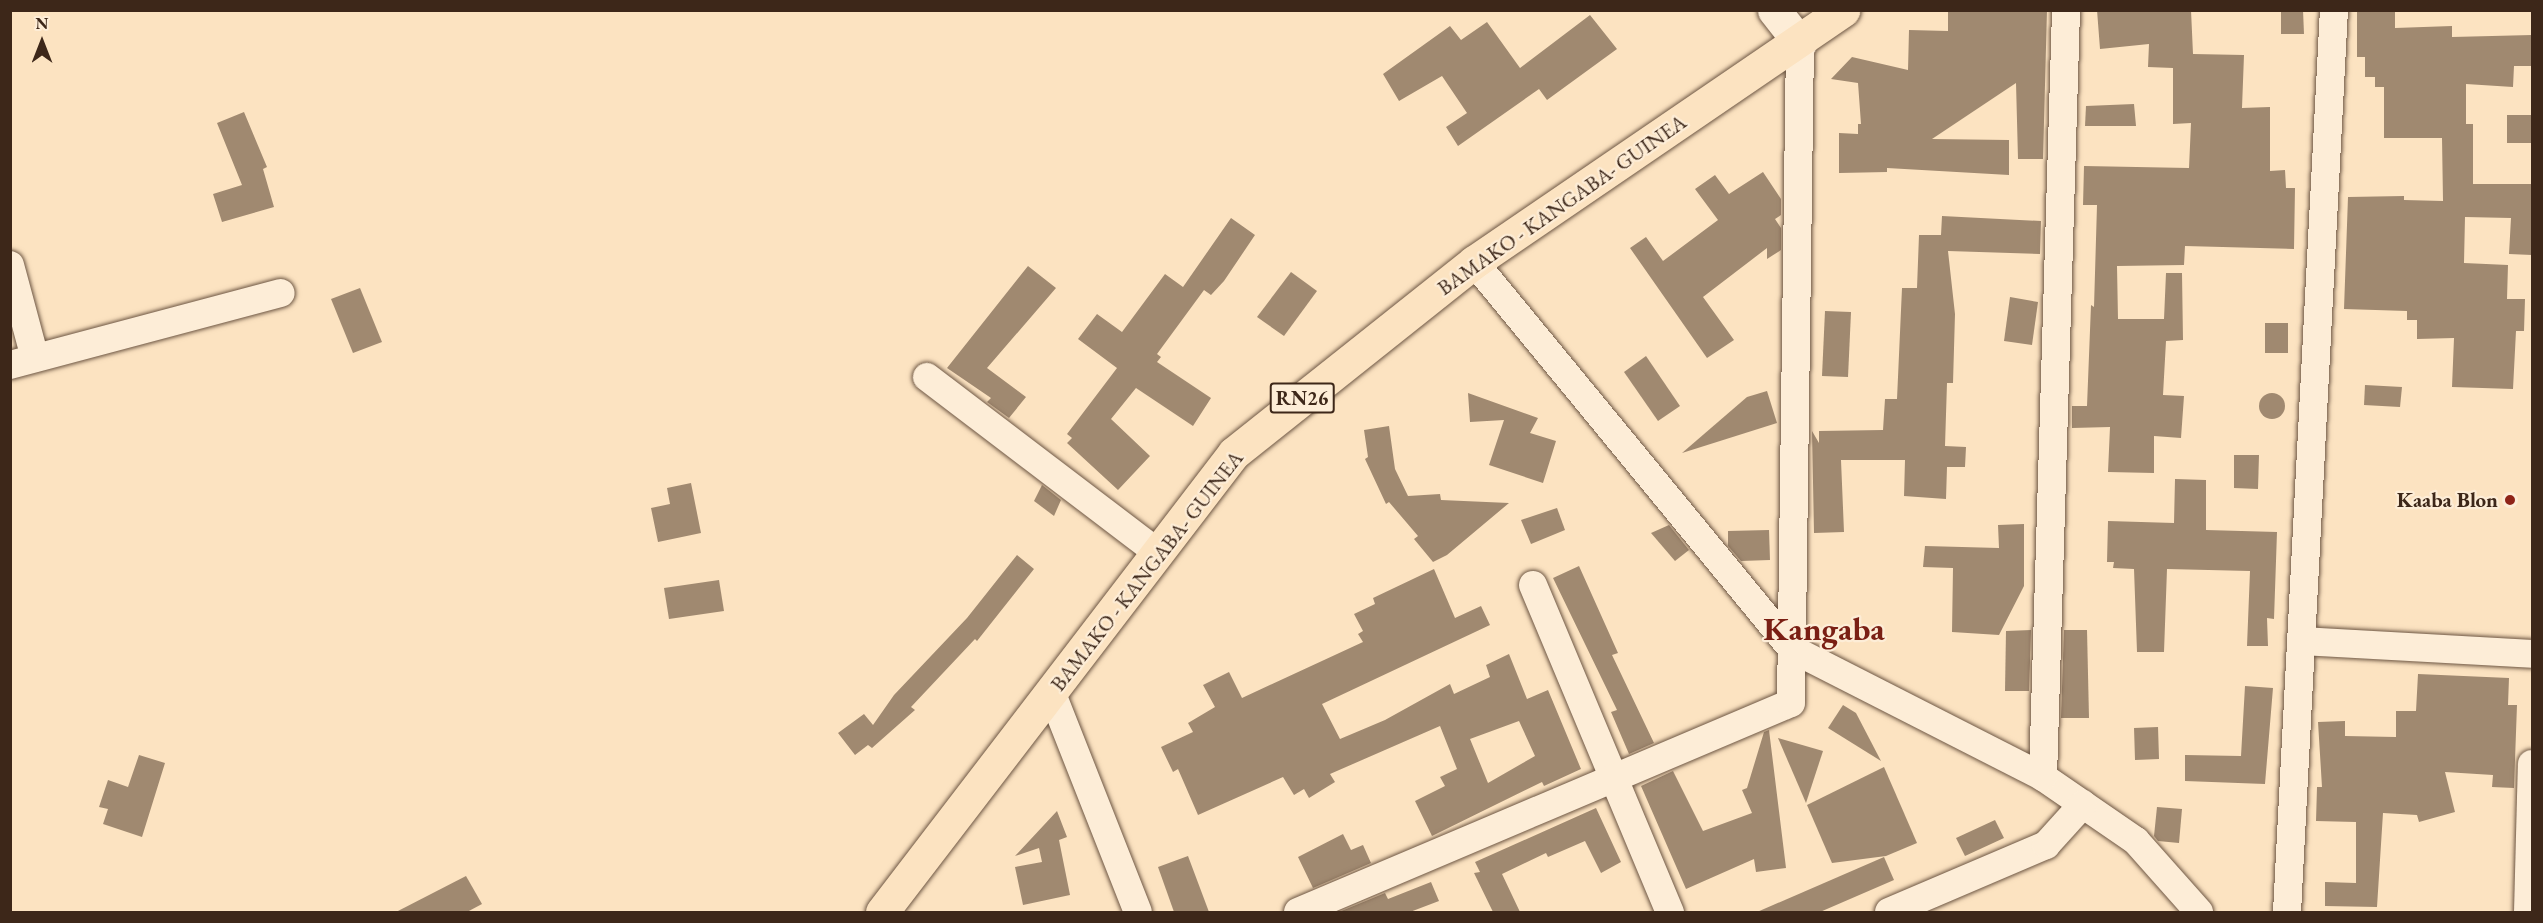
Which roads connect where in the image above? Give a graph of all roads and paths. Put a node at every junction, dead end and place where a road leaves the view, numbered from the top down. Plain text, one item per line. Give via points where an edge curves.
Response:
1 (1774, 10) edge
2 (1844, 10) edge
3 (2066, 10) edge
4 (2334, 10) edge
5 (1800, 43) junction
6 (1474, 262) junction
7 (10, 265) edge
8 (280, 293) dead end
9 (23, 361) edge
10 (927, 377) dead end
11 (1158, 553) junction
12 (1533, 585) dead end
13 (2302, 641) junction
14 (1792, 649) junction
15 (2532, 654) edge
16 (1052, 694) junction
17 (2532, 764) edge
18 (2043, 777) junction
19 (1614, 778) junction
20 (2082, 804) junction
21 (882, 912) edge
22 (1138, 912) edge
23 (1298, 912) edge
24 (1670, 912) edge
25 (1889, 912) edge
26 (2199, 912) edge
27 (2287, 912) edge
28 (2528, 912) edge

1 - 5 street
2 - 5 main road, BAMAKO - KANGABA- GUINEA / RN26
3 - 18 street
4 - 13 street
5 - 6 main road, BAMAKO - KANGABA- GUINEA / RN26
5 - 14 street
6 - 11 main road, BAMAKO - KANGABA- GUINEA / RN26 via 1234,453
6 - 14 street
7 - 9 street
8 - 9 street
10 - 11 street
11 - 16 main road, BAMAKO - KANGABA- GUINEA / RN26
12 - 19 street
13 - 15 street
13 - 27 street
14 - 18 street
14 - 19 street via 1791,703
16 - 21 main road, BAMAKO - KANGABA- GUINEA / RN26
16 - 22 street
17 - 28 street
18 - 20 street
19 - 23 street
19 - 24 street
20 - 25 street via 2046,845
20 - 26 street via 2136,841

